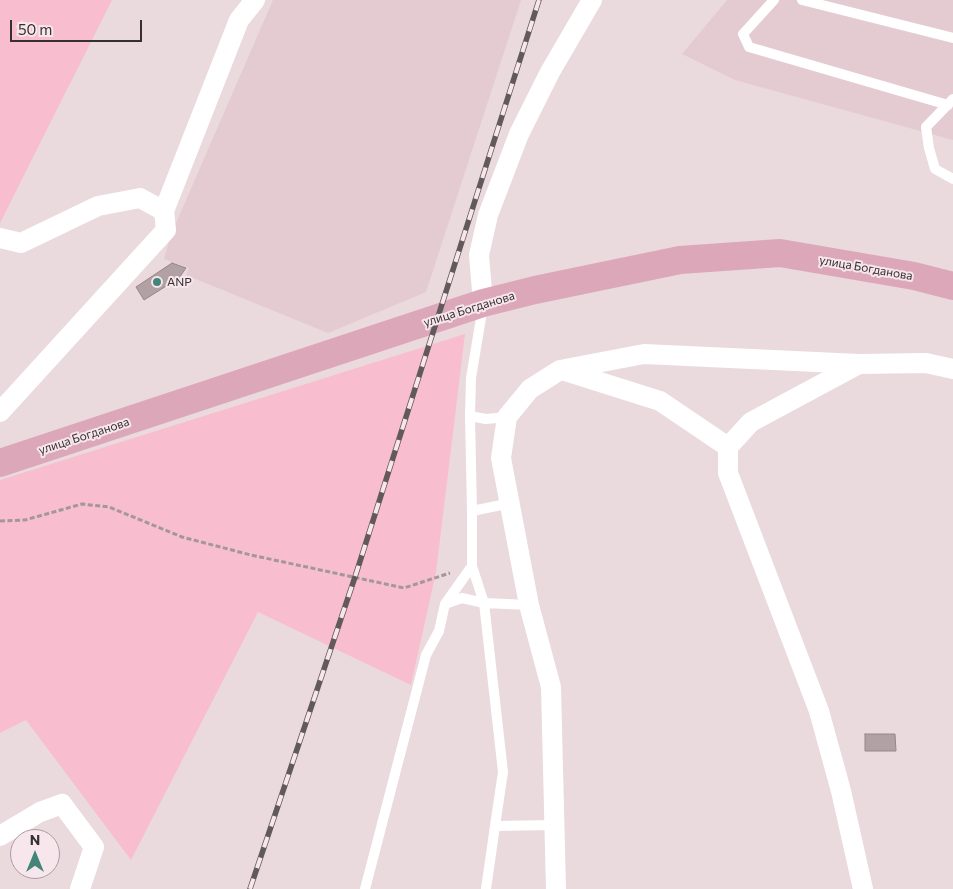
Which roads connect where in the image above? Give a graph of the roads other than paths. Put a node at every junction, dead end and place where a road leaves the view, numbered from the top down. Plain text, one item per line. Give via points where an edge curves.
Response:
1 (255, 0) edge
2 (592, 0) edge
3 (774, 0) edge
4 (802, 0) edge
5 (953, 38) edge
6 (951, 102) edge
7 (953, 179) edge
8 (164, 212) junction
9 (0, 238) edge
10 (953, 286) edge
11 (483, 303) junction
12 (860, 364) junction
13 (953, 369) edge
14 (560, 370) junction
15 (0, 412) edge
16 (470, 416) junction
17 (507, 417) junction
18 (728, 447) junction
19 (0, 463) edge
20 (511, 503) junction
21 (472, 512) junction
22 (472, 566) junction
23 (484, 603) junction
24 (445, 604) junction
25 (529, 605) junction
26 (554, 825) junction
27 (495, 826) junction
28 (0, 836) edge
29 (80, 889) edge
30 (365, 889) edge
31 (486, 889) edge
32 (556, 889) edge
33 (864, 889) edge

1 - 8 street via 239,20
2 - 11 street via 519,134 488,215 479,255
3 - 6 lane via 743,34 749,47
4 - 5 lane
6 - 7 lane via 926,127 935,170
8 - 9 street via 140,198 98,206 21,243
8 - 15 street via 166,230
10 - 11 main road, улица Богданова via 914,276 780,253 680,260
11 - 16 lane via 471,378
11 - 19 main road, улица Богданова
12 - 13 street via 926,363
12 - 14 street via 644,354
12 - 18 street via 751,422
14 - 17 street via 530,389
14 - 18 street via 660,401
16 - 17 lane via 486,419
16 - 21 lane
17 - 20 street via 501,458
18 - 33 street via 728,473 819,711
20 - 21 lane
20 - 25 street
21 - 22 lane
22 - 23 lane
22 - 24 lane
23 - 24 lane via 462,598
23 - 25 lane
23 - 27 lane via 503,772
24 - 30 lane via 439,630 426,655
25 - 26 street via 551,687
26 - 27 lane
26 - 32 street
27 - 31 lane
28 - 29 street via 40,812 62,804 94,847

